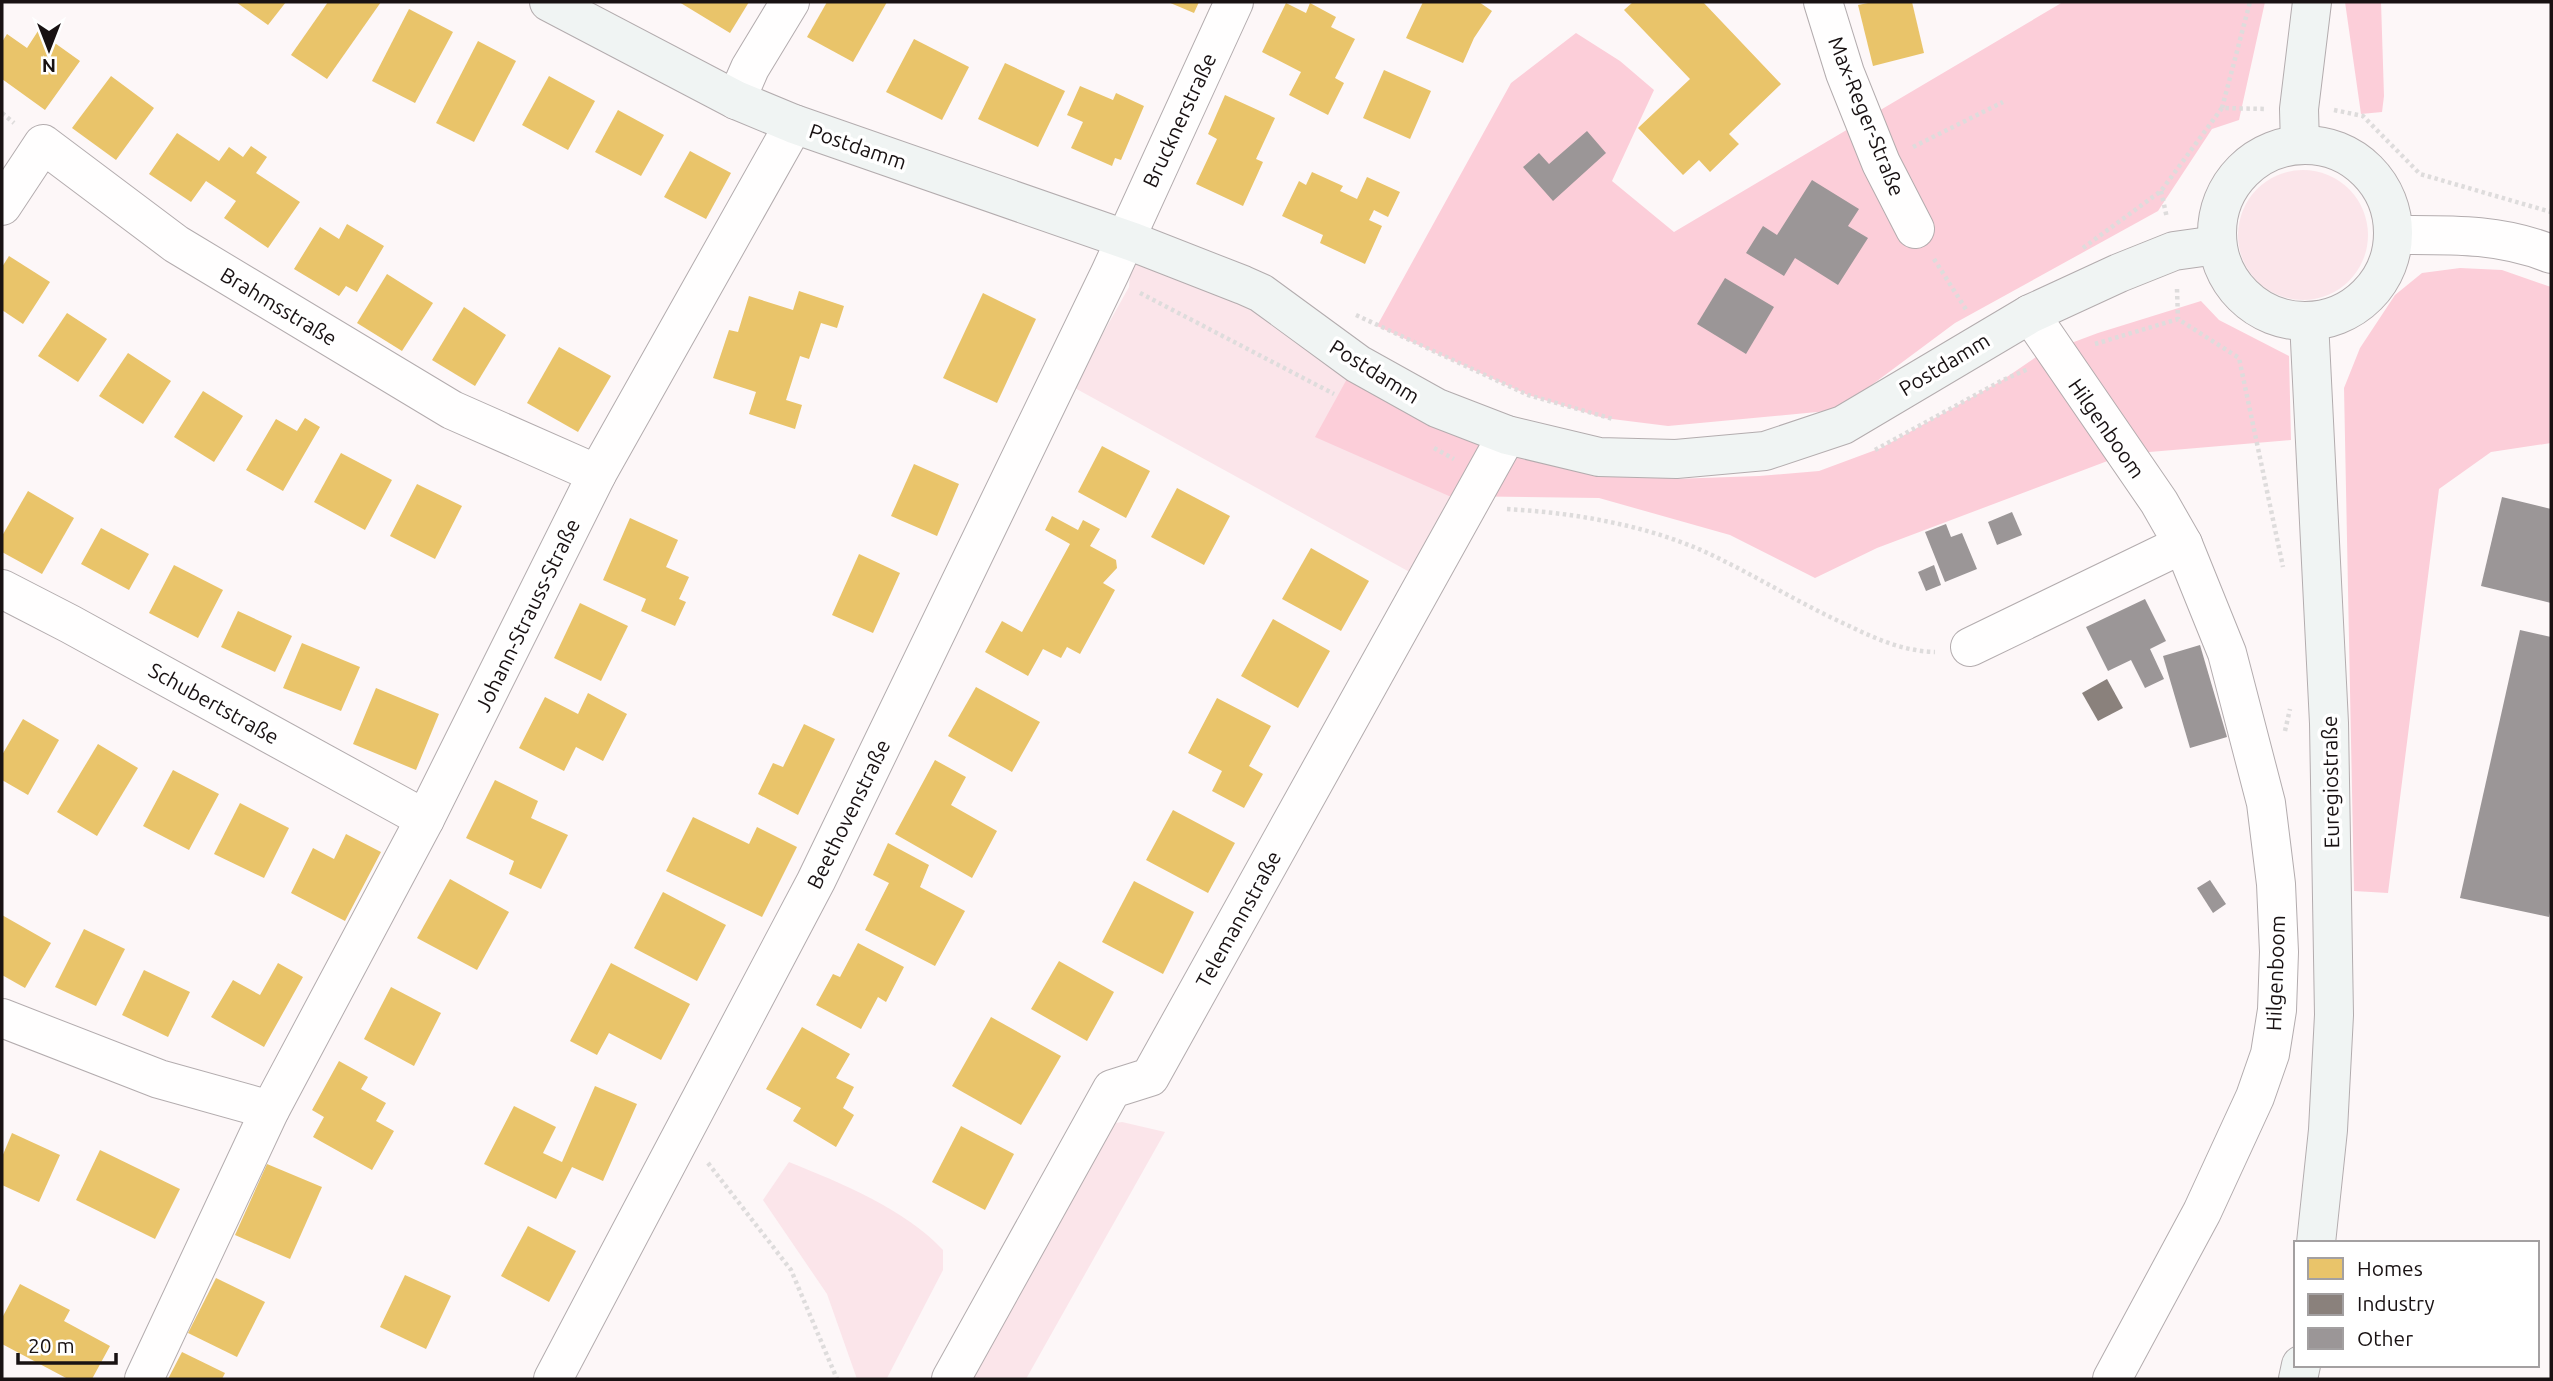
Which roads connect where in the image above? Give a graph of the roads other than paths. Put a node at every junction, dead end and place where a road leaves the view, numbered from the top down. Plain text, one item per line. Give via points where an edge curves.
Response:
1 (549, 2) edge
2 (790, 2) edge
3 (1234, 2) edge
4 (1823, 2) edge
5 (2312, 2) edge
6 (736, 100) junction
7 (794, 124) junction
8 (2299, 127) junction
9 (2, 206) edge
10 (1914, 229) road end
11 (2393, 235) junction
12 (1124, 239) junction
13 (2217, 245) junction
14 (2551, 254) edge
15 (2030, 314) junction
16 (2309, 321) junction
17 (1507, 435) junction
18 (597, 474) junction
19 (2183, 544) junction
20 (2, 589) edge
21 (1970, 647) road end
22 (425, 819) junction
23 (2, 1018) edge
24 (270, 1110) junction
25 (2316, 1241) edge
26 (144, 1379) edge
27 (553, 1379) edge
28 (951, 1379) edge
29 (2112, 1379) edge

1 - 6 street, Postdamm
2 - 6 street
3 - 12 street, Brucknerstraße
4 - 10 street, Max-Reger-Straße via 1881,163
5 - 8 street
6 - 7 street, Postdamm
7 - 12 street, Postdamm
7 - 18 street, Johann-Strauss-Straße
8 - 11 street via 2355,160 2376,180 2389,207
8 - 13 street via 2246,167 2228,189 2218,216
9 - 18 street, Brahmsstraße via 43,144 176,244 452,410
11 - 14 street via 2480,235
11 - 16 street via 2389,262 2377,285 2358,304 2335,317
12 - 17 street, Postdamm via 1261,293 1358,364 1437,408
12 - 27 street, Beethovenstraße via 822,869
13 - 15 street, Postdamm via 2174,251
13 - 16 street via 2224,270 2238,292 2259,309 2283,319
15 - 17 street, Postdamm via 1843,425 1765,451 1676,459 1599,457
15 - 19 street, Hilgenboom
16 - 25 street, Euregiostraße via 2329,723 2334,988 2328,1129
17 - 28 street, Telemannstraße via 1150,1077 1112,1089
18 - 22 street, Johann-Strauss-Straße
19 - 21 street
19 - 29 street, Hilgenboom via 2227,653 2266,803 2276,884 2277,1010 2270,1054 2255,1097 2202,1212
20 - 22 street, Schubertstraße
22 - 24 street, Johann-Strauss-Straße
23 - 24 street via 159,1079
24 - 26 street, Johann-Strauss-Straße

